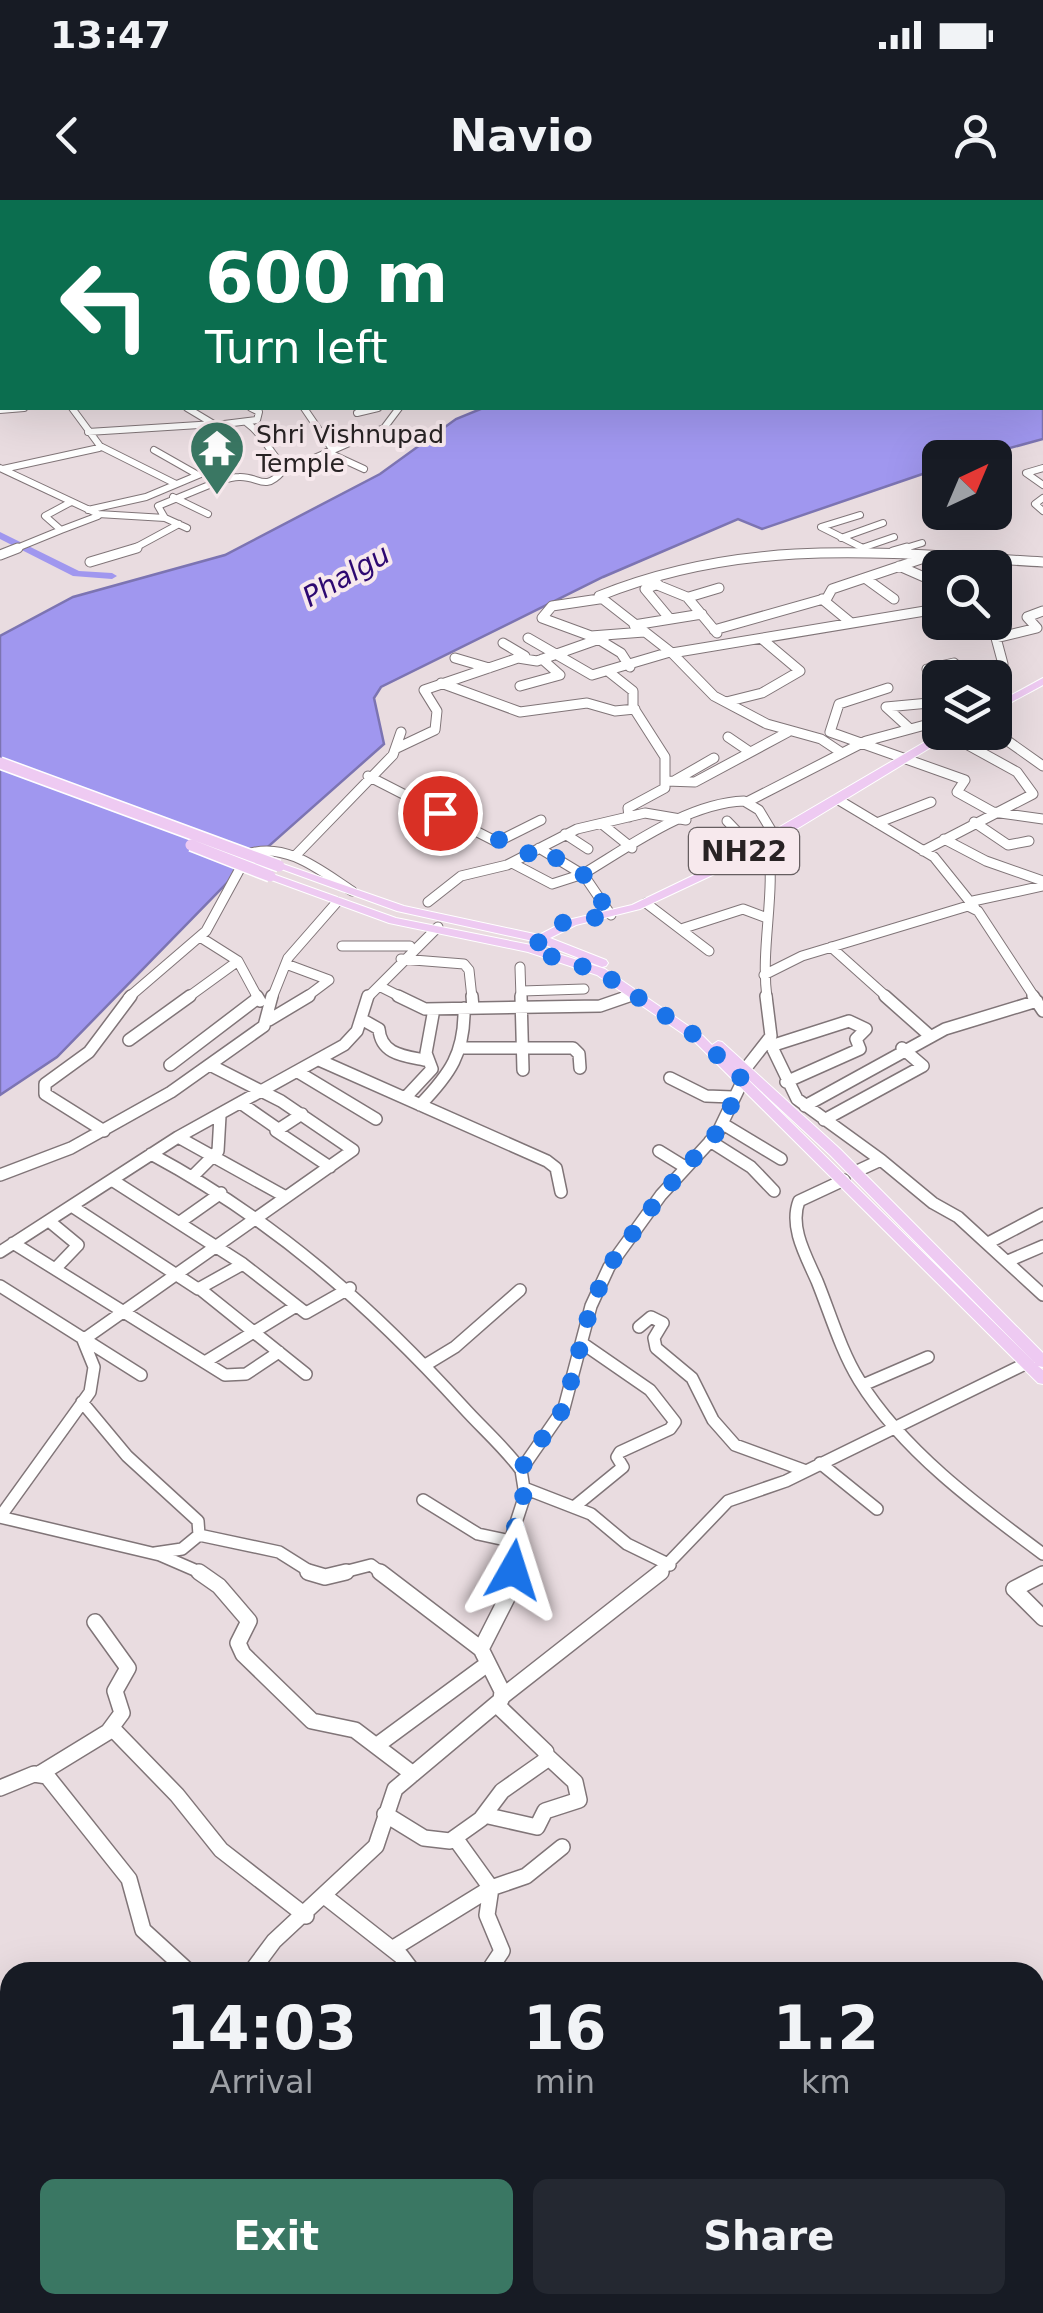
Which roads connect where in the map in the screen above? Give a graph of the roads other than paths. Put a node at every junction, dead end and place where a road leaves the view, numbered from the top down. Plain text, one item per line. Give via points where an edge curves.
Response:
1 (73, 410) edge
2 (191, 410) edge
3 (252, 410) edge
4 (305, 410) edge
5 (370, 410) edge
6 (398, 410) edge
7 (271, 412) dead end
8 (357, 413) dead end
9 (259, 416) junction
10 (247, 423) junction
11 (216, 424) junction
12 (88, 432) junction
13 (99, 448) junction
14 (154, 450) dead end
15 (329, 450) junction
16 (218, 462) junction
17 (1043, 468) edge
18 (2, 469) edge
19 (289, 469) junction
20 (364, 469) dead end
21 (200, 474) junction
22 (241, 476) junction
23 (214, 483) junction
24 (176, 484) junction
25 (1043, 485) edge
26 (160, 491) junction
27 (146, 497) junction
28 (176, 498) junction
29 (1043, 498) edge
30 (71, 502) junction
31 (158, 506) junction
32 (88, 510) junction
33 (1043, 511) edge
34 (208, 514) dead end
35 (860, 514) dead end
36 (98, 516) dead end
37 (165, 518) junction
38 (884, 524) dead end
39 (61, 530) junction
40 (894, 537) dead end
41 (841, 538) junction
42 (922, 542) dead end
43 (862, 548) junction
44 (872, 553) junction
45 (887, 554) junction
46 (0, 555) edge
47 (922, 556) edge
48 (922, 559) edge
49 (1012, 561) edge
50 (90, 562) dead end
51 (1043, 562) edge
52 (900, 566) junction
53 (922, 576) edge
54 (865, 578) junction
55 (654, 579) junction
56 (718, 588) dead end
57 (689, 597) junction
58 (599, 599) junction
59 (822, 599) junction
60 (894, 599) dead end
61 (922, 611) edge
62 (1043, 611) edge
63 (702, 614) junction
64 (670, 619) junction
65 (850, 622) junction
66 (634, 624) junction
67 (714, 630) junction
68 (644, 632) junction
69 (528, 638) dead end
70 (602, 638) junction
71 (762, 639) junction
72 (724, 642) junction
73 (503, 643) dead end
74 (553, 651) junction
75 (671, 653) junction
76 (455, 658) dead end
77 (526, 658) junction
78 (542, 659) junction
79 (1002, 660) edge
80 (630, 667) junction
81 (489, 668) junction
82 (609, 672) junction
83 (1043, 681) edge
84 (441, 684) junction
85 (520, 686) dead end
86 (888, 688) dead end
87 (1012, 698) edge
88 (726, 702) junction
89 (922, 704) edge
90 (635, 709) junction
91 (922, 725) edge
92 (908, 727) junction
93 (401, 732) dead end
94 (788, 732) junction
95 (728, 737) dead end
96 (1012, 744) edge
97 (858, 745) junction
98 (397, 748) junction
99 (922, 750) edge
100 (978, 750) edge
101 (750, 752) junction
102 (842, 753) junction
103 (714, 758) dead end
104 (907, 758) junction
105 (0, 764) edge
106 (1043, 766) edge
107 (0, 772) edge
108 (368, 776) junction
109 (672, 784) junction
110 (838, 799) junction
111 (748, 802) junction
112 (931, 802) dead end
113 (635, 804) junction
114 (659, 809) junction
115 (993, 812) junction
116 (629, 817) junction
117 (1043, 819) edge
118 (542, 820) dead end
119 (686, 820) junction
120 (726, 821) dead end
121 (974, 822) junction
122 (877, 823) junction
123 (602, 824) junction
124 (665, 831) junction
125 (566, 834) junction
126 (770, 837) junction
127 (944, 839) junction
128 (503, 841) junction
129 (1029, 841) dead end
130 (752, 847) junction
131 (632, 848) junction
132 (588, 849) dead end
133 (923, 850) junction
134 (534, 851) junction
135 (295, 856) junction
136 (512, 863) junction
137 (274, 871) junction
138 (583, 874) junction
139 (1043, 884) edge
140 (353, 892) junction
141 (337, 902) junction
142 (428, 902) dead end
143 (646, 903) junction
144 (974, 905) junction
145 (611, 915) junction
146 (768, 918) junction
147 (438, 926) junction
148 (681, 930) junction
149 (200, 937) junction
150 (536, 944) junction
151 (342, 946) dead end
152 (410, 946) junction
153 (831, 947) junction
154 (710, 951) dead end
155 (400, 958) junction
156 (238, 961) junction
157 (286, 964) junction
158 (520, 968) dead end
159 (764, 974) junction
160 (379, 986) junction
161 (584, 989) dead end
162 (522, 991) junction
163 (634, 994) junction
164 (258, 998) junction
165 (1040, 1006) edge
166 (523, 1007) junction
167 (469, 1008) junction
168 (434, 1009) junction
169 (270, 1017) junction
170 (363, 1020) junction
171 (929, 1035) junction
172 (129, 1040) dead end
173 (771, 1044) junction
174 (465, 1048) junction
175 (523, 1048) junction
176 (902, 1048) junction
177 (319, 1060) junction
178 (429, 1062) junction
179 (170, 1065) dead end
180 (210, 1065) junction
181 (580, 1068) dead end
182 (523, 1070) dead end
183 (298, 1072) junction
184 (744, 1074) junction
185 (670, 1078) dead end
186 (786, 1082) junction
187 (264, 1092) junction
188 (405, 1098) junction
189 (733, 1098) junction
190 (242, 1104) junction
191 (420, 1105) junction
192 (806, 1106) junction
193 (302, 1114) junction
194 (220, 1116) junction
195 (376, 1119) dead end
196 (824, 1120) junction
197 (723, 1124) junction
198 (278, 1129) junction
199 (104, 1130) junction
200 (178, 1137) junction
201 (710, 1140) junction
202 (658, 1151) dead end
203 (151, 1154) junction
204 (216, 1155) junction
205 (781, 1159) dead end
206 (881, 1160) junction
207 (330, 1166) junction
208 (685, 1166) junction
209 (0, 1175) edge
210 (193, 1176) junction
211 (850, 1176) junction
212 (112, 1180) junction
213 (774, 1191) dead end
214 (561, 1192) dead end
215 (221, 1193) junction
216 (286, 1197) junction
217 (74, 1207) junction
218 (1043, 1214) edge
219 (260, 1216) junction
220 (49, 1221) junction
221 (180, 1222) junction
222 (13, 1243) junction
223 (988, 1243) junction
224 (218, 1246) junction
225 (1043, 1246) edge
226 (0, 1252) edge
227 (1008, 1261) junction
228 (243, 1264) junction
229 (56, 1268) junction
230 (177, 1274) junction
231 (0, 1286) edge
232 (350, 1288) junction
233 (200, 1289) junction
234 (520, 1290) dead end
235 (1043, 1294) edge
236 (296, 1306) junction
237 (125, 1310) junction
238 (639, 1326) dead end
239 (252, 1330) junction
240 (83, 1340) junction
241 (582, 1343) junction
242 (280, 1352) junction
243 (928, 1357) dead end
244 (1038, 1360) edge
245 (205, 1362) junction
246 (428, 1364) junction
247 (306, 1374) dead end
248 (142, 1375) dead end
249 (1043, 1379) edge
250 (863, 1385) junction
251 (82, 1402) junction
252 (896, 1429) junction
253 (820, 1464) junction
254 (520, 1470) junction
255 (806, 1470) junction
256 (524, 1488) junction
257 (423, 1500) dead end
258 (574, 1507) junction
259 (877, 1509) dead end
260 (0, 1517) edge
261 (199, 1535) junction
262 (510, 1541) junction
263 (1041, 1551) edge
264 (146, 1554) junction
265 (670, 1565) junction
266 (1043, 1574) edge
267 (1043, 1618) edge
268 (95, 1622) dead end
269 (480, 1648) junction
270 (486, 1664) junction
271 (500, 1701) junction
272 (112, 1728) junction
273 (376, 1746) junction
274 (547, 1756) junction
275 (41, 1773) junction
276 (413, 1774) junction
277 (0, 1788) edge
278 (385, 1814) junction
279 (484, 1815) junction
280 (455, 1838) junction
281 (562, 1847) dead end
282 (490, 1888) junction
283 (327, 1898) junction
284 (306, 1916) junction
285 (392, 1949) junction
286 (178, 1962) edge
287 (260, 1962) edge
288 (404, 1962) edge
289 (495, 1962) edge

1 - 12 street
2 - 11 street
3 - 9 street
4 - 15 street
5 - 8 street
6 - 15 street via 384,428
7 - 9 street
9 - 10 street
10 - 11 street
10 - 19 street via 267,437 273,456
11 - 12 street
11 - 16 street
12 - 13 street
13 - 18 street
13 - 24 street
14 - 21 street
15 - 19 street
15 - 20 street
16 - 21 street
16 - 22 street
17 - 25 street via 1026,472
18 - 30 street
19 - 22 street via 268,484
21 - 23 street
21 - 24 street
22 - 23 street
23 - 28 street
24 - 26 street
26 - 27 street
26 - 28 street
27 - 31 street
27 - 32 street
28 - 31 street
28 - 34 street
29 - 33 street via 1034,504
30 - 32 street
30 - 39 street via 46,516
31 - 37 street
32 - 37 street
35 - 41 street via 821,527
36 - 39 street
37 - 50 street via 183,526
38 - 41 street
39 - 46 street
40 - 43 street
41 - 43 street
42 - 45 street
43 - 44 street
44 - 45 street
44 - 52 street
44 - 55 street via 749,554
45 - 47 street
48 - 52 street
49 - 51 street
52 - 53 street
52 - 54 street
54 - 59 street via 832,588
54 - 60 street
55 - 57 street
55 - 58 street
55 - 64 street via 645,588
56 - 57 street
57 - 63 street
58 - 66 street
58 - 70 street via 552,606 542,618
59 - 65 street
59 - 67 street
61 - 65 street
62 - 79 street via 1027,618 1037,628 996,638
63 - 64 street
63 - 67 street
64 - 66 street
65 - 71 street
66 - 68 street
67 - 72 street
68 - 70 street
68 - 75 street
69 - 74 street
70 - 74 street
70 - 80 street
71 - 72 street
71 - 88 street via 800,670 762,693
72 - 75 street
73 - 77 street
74 - 77 street
74 - 78 street
74 - 82 street via 592,675
75 - 80 street
75 - 88 street
76 - 81 street
77 - 78 street
77 - 81 street
78 - 85 street via 560,674
80 - 82 street
81 - 84 street
82 - 90 street via 633,691
83 - 87 main road
84 - 90 street via 520,712 587,703
84 - 98 street via 423,691 437,711 435,730
86 - 97 street via 839,704 829,729
88 - 94 street
89 - 92 street via 886,707
90 - 109 street via 666,757
91 - 92 street
92 - 97 street
93 - 98 street
94 - 101 street
94 - 102 street
95 - 101 street
96 - 106 street
97 - 102 street
97 - 104 street
98 - 108 street
99 - 104 main road, NH22
100 - 115 street via 1016,772 1033,794
101 - 109 street
102 - 111 street
103 - 109 street
104 - 110 main road, NH22
104 - 115 street via 965,780 957,792
105 - 137 main road, bridge
107 - 137 main road, bridge
108 - 128 street
108 - 135 street
109 - 113 street
110 - 122 street
110 - 126 main road, NH22
111 - 119 street via 725,802
111 - 126 street via 761,812
112 - 122 street
113 - 114 street
113 - 116 street
114 - 116 street
114 - 119 street
114 - 124 street
115 - 117 street
115 - 121 street
116 - 123 street
118 - 128 street
119 - 124 street
120 - 130 street
121 - 127 street
121 - 129 street via 1008,846
122 - 133 street
123 - 125 street
123 - 131 street
124 - 131 street
125 - 132 street
125 - 134 street
126 - 130 main road, NH22
126 - 146 street
127 - 133 street
127 - 139 street
128 - 134 street
130 - 143 main road, NH22
131 - 138 street
133 - 144 street
134 - 136 street
134 - 138 street
135 - 140 street
135 - 149 street via 263,848 248,854 220,914
136 - 138 street via 552,884
136 - 142 street via 460,876
137 - 140 main road
137 - 141 main road
138 - 145 street
139 - 144 street
140 - 150 main road
141 - 147 main road via 393,921
141 - 157 street
143 - 145 main road, NH22
143 - 148 street
144 - 153 street
144 - 165 street
145 - 150 main road, NH22 via 556,924
146 - 148 street via 743,909
146 - 159 street
147 - 150 main road
147 - 152 street
148 - 154 street
149 - 156 street
149 - 199 street via 122,1003 89,1052 45,1084 45,1094
150 - 163 main road
150 - 184 main road via 605,964 684,1018
151 - 152 street
152 - 155 street
153 - 159 street
153 - 171 street
155 - 160 street
155 - 167 street via 464,964
156 - 164 street
156 - 172 street
157 - 169 street via 271,994
157 - 169 street via 329,980 282,1016
158 - 162 street
159 - 173 street
160 - 168 street via 414,1007
160 - 170 street via 364,1002
161 - 162 street
162 - 166 street
163 - 166 street via 600,1006
163 - 184 main road
164 - 169 street
164 - 179 street
165 - 171 street via 1000,1009
166 - 167 street
166 - 175 street
167 - 168 street
167 - 174 street
168 - 178 street
169 - 180 street
170 - 177 street via 352,1039
170 - 178 street via 379,1029 388,1052
171 - 176 street
173 - 184 street
173 - 186 street
173 - 186 street via 850,1022 866,1030 856,1039 860,1049
174 - 175 street
174 - 191 street via 457,1068
175 - 181 street via 572,1048
175 - 182 street
176 - 192 street
176 - 196 street via 923,1066
177 - 183 street
177 - 188 street
178 - 188 street via 432,1069
180 - 187 street
180 - 199 street
183 - 187 street
183 - 195 street
184 - 189 street
184 - 211 main road
185 - 189 street via 700,1094
186 - 192 street
187 - 190 street
187 - 193 street
188 - 191 street
189 - 197 street
190 - 194 street
190 - 198 street
191 - 214 street via 551,1163
192 - 196 street
193 - 198 street
193 - 207 street via 353,1147
194 - 200 street
194 - 204 street
196 - 206 street
197 - 201 street
197 - 205 street
198 - 207 street
199 - 209 street
200 - 203 street
200 - 204 street
201 - 208 street
201 - 213 street
202 - 208 street
203 - 210 street
203 - 212 street
204 - 210 street
204 - 216 street
206 - 211 street
206 - 223 street
207 - 216 street
208 - 241 street via 609,1266
210 - 215 street
211 - 244 main road
211 - 250 street via 799,1201 794,1214 843,1350
212 - 217 street
212 - 221 street
215 - 219 street
215 - 221 street
216 - 219 street
217 - 220 street
217 - 230 street
218 - 223 street
219 - 224 street
219 - 232 street
220 - 222 street
220 - 229 street via 78,1242
221 - 224 street
222 - 226 street
222 - 229 street
223 - 227 street
224 - 228 street
224 - 230 street
225 - 227 street
227 - 235 street
228 - 233 street
228 - 236 street
229 - 237 street
230 - 233 street
230 - 237 street
231 - 240 street
232 - 236 street via 312,1313
232 - 246 street
233 - 239 street
234 - 246 street
236 - 239 street
237 - 240 street
237 - 245 street
238 - 255 street via 649,1317 663,1324 656,1348 692,1378 730,1441
239 - 242 street
239 - 245 street
240 - 248 street
240 - 251 street via 95,1374
241 - 254 street via 564,1408
241 - 258 street via 672,1411 675,1422 620,1452 623,1467
242 - 245 street via 238,1377
242 - 247 street
243 - 250 street
244 - 249 main road
244 - 252 street
246 - 254 street
250 - 252 street
251 - 260 street
251 - 261 street via 127,1456 196,1518
252 - 253 street
252 - 263 street
253 - 255 street
253 - 259 street
254 - 256 street
255 - 265 street via 721,1508
256 - 258 street
256 - 262 street
257 - 262 street via 478,1534
258 - 265 street
260 - 264 street
261 - 264 street via 182,1549
261 - 269 street via 279,1552 325,1578 371,1565
262 - 269 street via 513,1586
264 - 273 street via 195,1569 216,1584 250,1621 238,1643 254,1665 318,1725 349,1727
265 - 271 street
266 - 267 street via 1014,1590
268 - 272 street via 128,1668 116,1686 123,1710
269 - 270 street
270 - 271 street
270 - 273 street
271 - 274 street
271 - 276 street
272 - 275 street
272 - 284 street via 221,1850
273 - 276 street
274 - 279 street via 502,1791
274 - 279 street via 575,1782 579,1800 545,1811 538,1827
275 - 277 street
275 - 286 street via 129,1879 143,1930
276 - 278 street via 389,1796
278 - 280 street via 431,1840
278 - 283 street via 377,1844
279 - 280 street
280 - 282 street
281 - 282 street via 526,1876
282 - 285 street
282 - 289 street via 487,1915 502,1951
283 - 284 street
283 - 285 street
284 - 287 street
285 - 288 street

